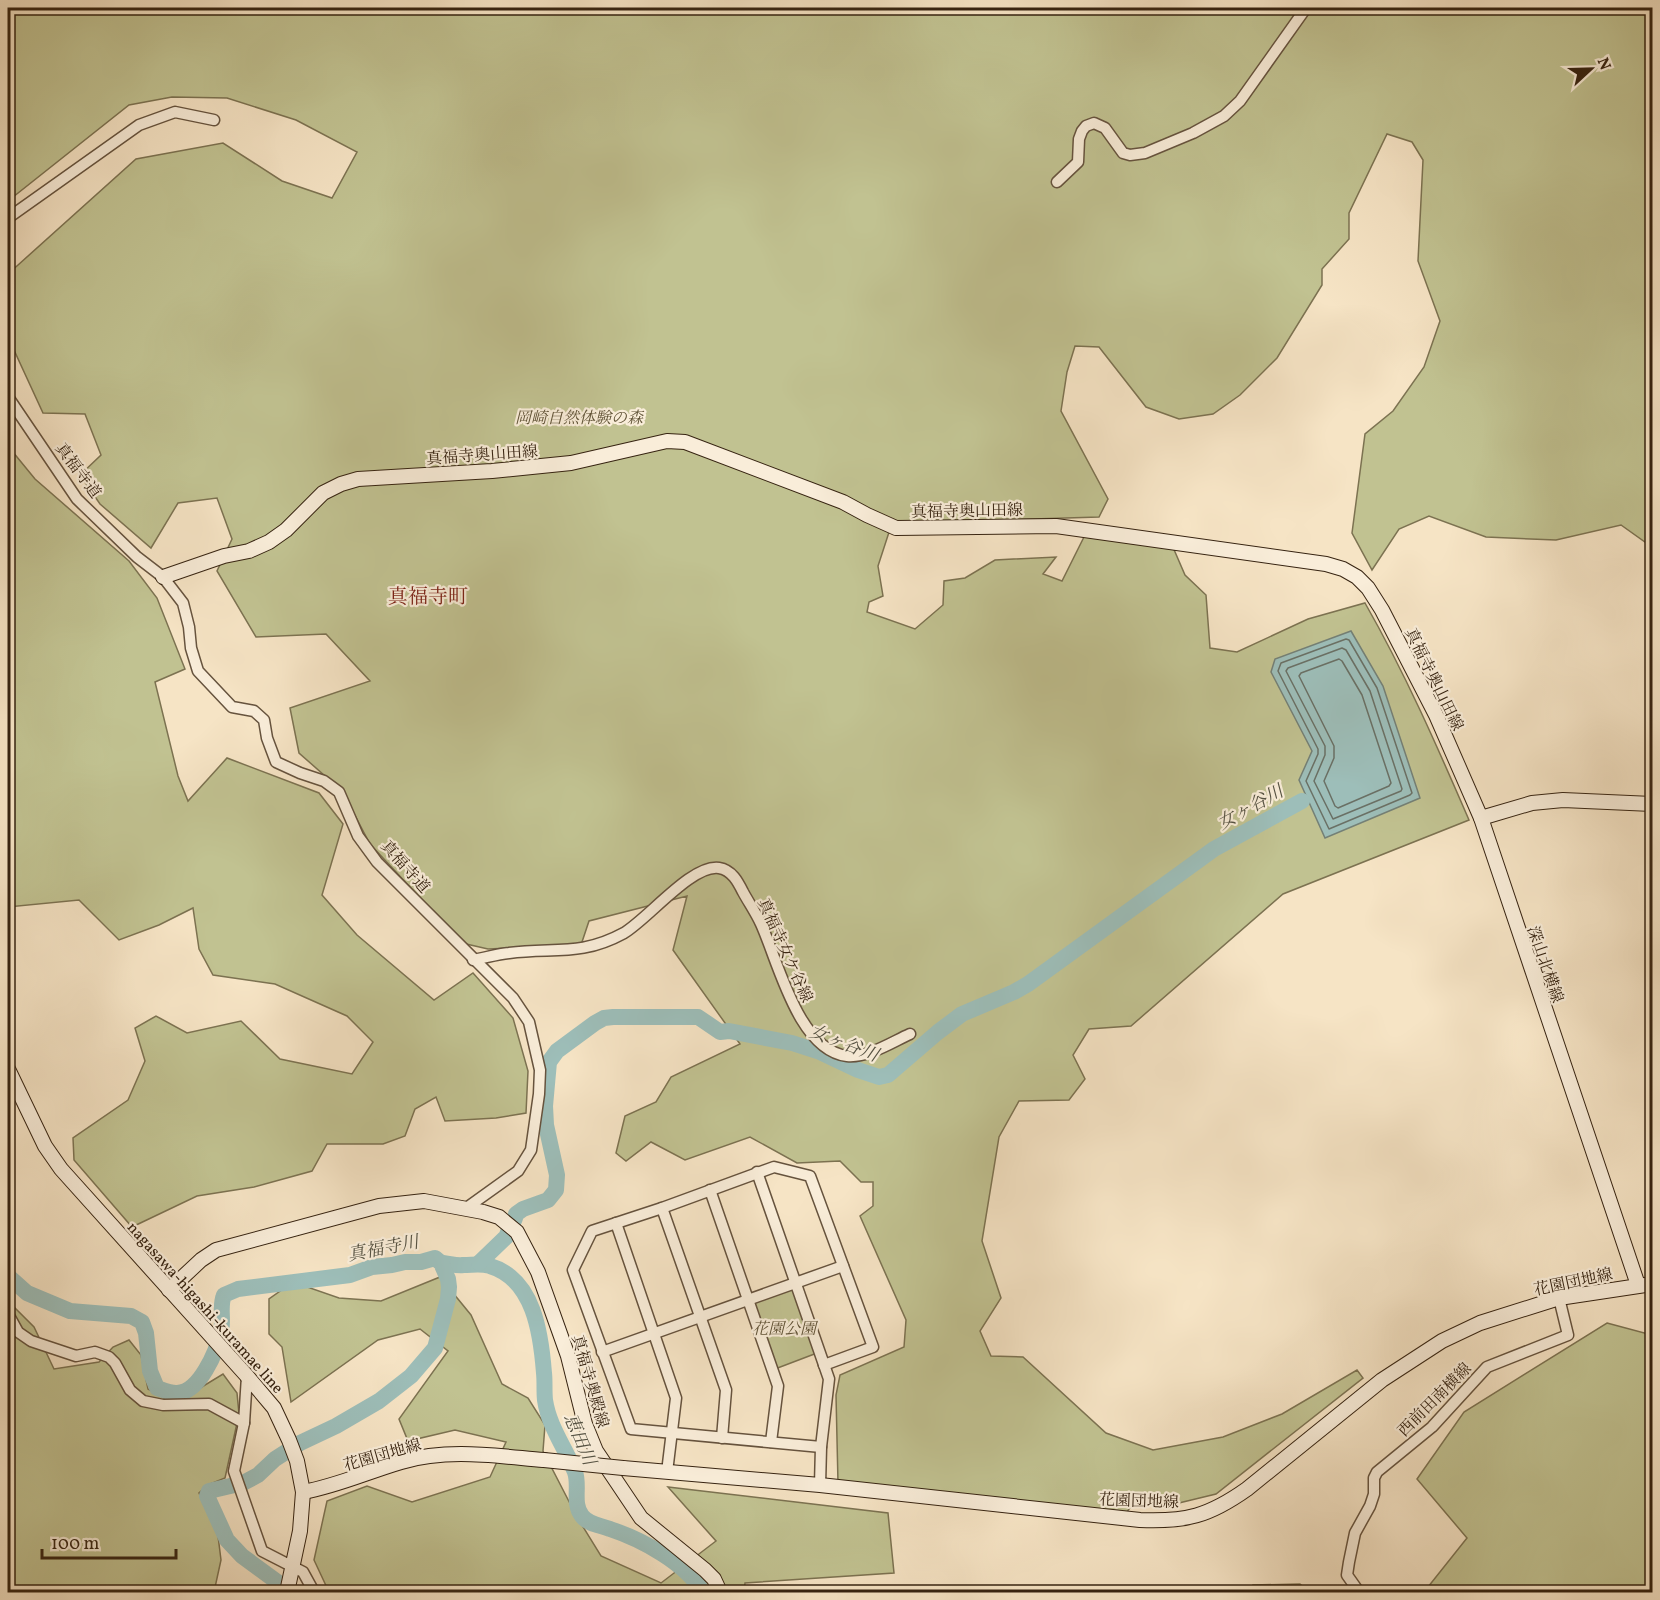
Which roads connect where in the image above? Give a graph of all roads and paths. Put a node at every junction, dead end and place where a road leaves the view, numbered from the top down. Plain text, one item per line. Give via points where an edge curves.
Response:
1 (1306, 8) edge
2 (214, 120) dead end
3 (1057, 182) dead end
4 (8, 218) edge
5 (8, 397) edge
6 (163, 577) junction
7 (1653, 804) edge
8 (1481, 818) junction
9 (473, 960) junction
10 (910, 1034) dead end
11 (8, 1069) edge
12 (757, 1172) junction
13 (710, 1190) junction
14 (662, 1208) junction
15 (465, 1209) junction
16 (616, 1223) junction
17 (843, 1266) junction
18 (796, 1283) junction
19 (1653, 1284) edge
20 (1638, 1285) junction
21 (169, 1290) junction
22 (1559, 1298) junction
23 (747, 1301) junction
24 (8, 1314) edge
25 (701, 1317) junction
26 (654, 1334) junction
27 (602, 1352) junction
28 (824, 1365) junction
29 (248, 1376) junction
30 (244, 1423) junction
31 (670, 1434) junction
32 (722, 1438) junction
33 (771, 1442) junction
34 (820, 1447) junction
35 (667, 1472) junction
36 (820, 1485) junction
37 (303, 1492) junction
38 (291, 1570) junction
39 (287, 1593) edge
40 (314, 1593) edge
41 (720, 1593) edge
42 (1359, 1593) edge

1 - 3 street via 1240,101 1224,116 1145,153 1130,155 1122,153 1100,124 1086,126 1079,139 1078,162
2 - 4 street via 175,112 139,125
5 - 6 street, 真福寺道 via 77,499
6 - 8 street, 真福寺奥山田線 via 269,542 323,493 358,479 571,463 668,441 685,442 843,502 896,528 1056,526 1342,569 1368,588 1382,610 1436,714
6 - 9 street, 真福寺道 via 183,603 198,670 232,707 254,711 264,720 276,762 324,781 339,792 358,836 377,862
7 - 8 street via 1563,800 1532,803
8 - 20 street, 深山北横線
9 - 10 street, 真福寺女ケ谷線 via 510,952 569,951 606,941 645,918 692,875 717,867 730,872 741,888 761,923 795,1009 808,1030 825,1046 839,1054 855,1056
9 - 15 street, 真福寺道 via 513,998 529,1022 540,1070 531,1150 518,1171
11 - 21 street, nagasawa-higashi-kuramae line via 52,1157
12 - 13 street
12 - 17 street via 774,1167 810,1176
12 - 18 street
13 - 14 street
13 - 23 street
14 - 16 street
14 - 25 street
15 - 21 street, 真福寺奥殿線 via 424,1201 379,1206 216,1250
15 - 41 street, 真福寺奥殿線 via 499,1217 517,1232 545,1289 596,1451 641,1518 705,1570
16 - 26 street
16 - 27 street via 592,1231 573,1270
17 - 18 street
17 - 28 street via 873,1347
18 - 23 street
18 - 28 street
19 - 20 street, 花園団地線
20 - 22 street, 花園団地線
21 - 29 street, nagasawa-higashi-kuramae line
22 - 36 street, 花園団地線 via 1480,1323 1442,1341 1382,1380 1247,1489 1225,1504 1192,1518 1140,1520
22 - 42 street, 西前田南横線 via 1569,1335 1488,1367 1432,1427 1377,1472 1372,1500 1355,1533 1347,1575
23 - 25 street
23 - 33 street via 778,1386
24 - 30 street via 18,1332 31,1341 76,1356 95,1352 109,1357 130,1390 143,1401 164,1405 209,1404
25 - 26 street
25 - 32 street via 726,1390
26 - 27 street
26 - 31 street via 676,1398
27 - 31 street via 631,1429
28 - 34 street via 829,1379
29 - 30 street
29 - 37 street, nagasawa-higashi-kuramae line via 274,1408 297,1461
30 - 38 street via 234,1475 239,1491 262,1551
31 - 32 street
31 - 35 street
32 - 33 street
33 - 34 street
34 - 36 street
35 - 36 street, 花園団地線
35 - 37 street, 花園団地線, bridge via 438,1455 401,1462
37 - 38 street, nagasawa-higashi-kuramae line
38 - 39 street, nagasawa-higashi-kuramae line
38 - 40 street via 303,1572

